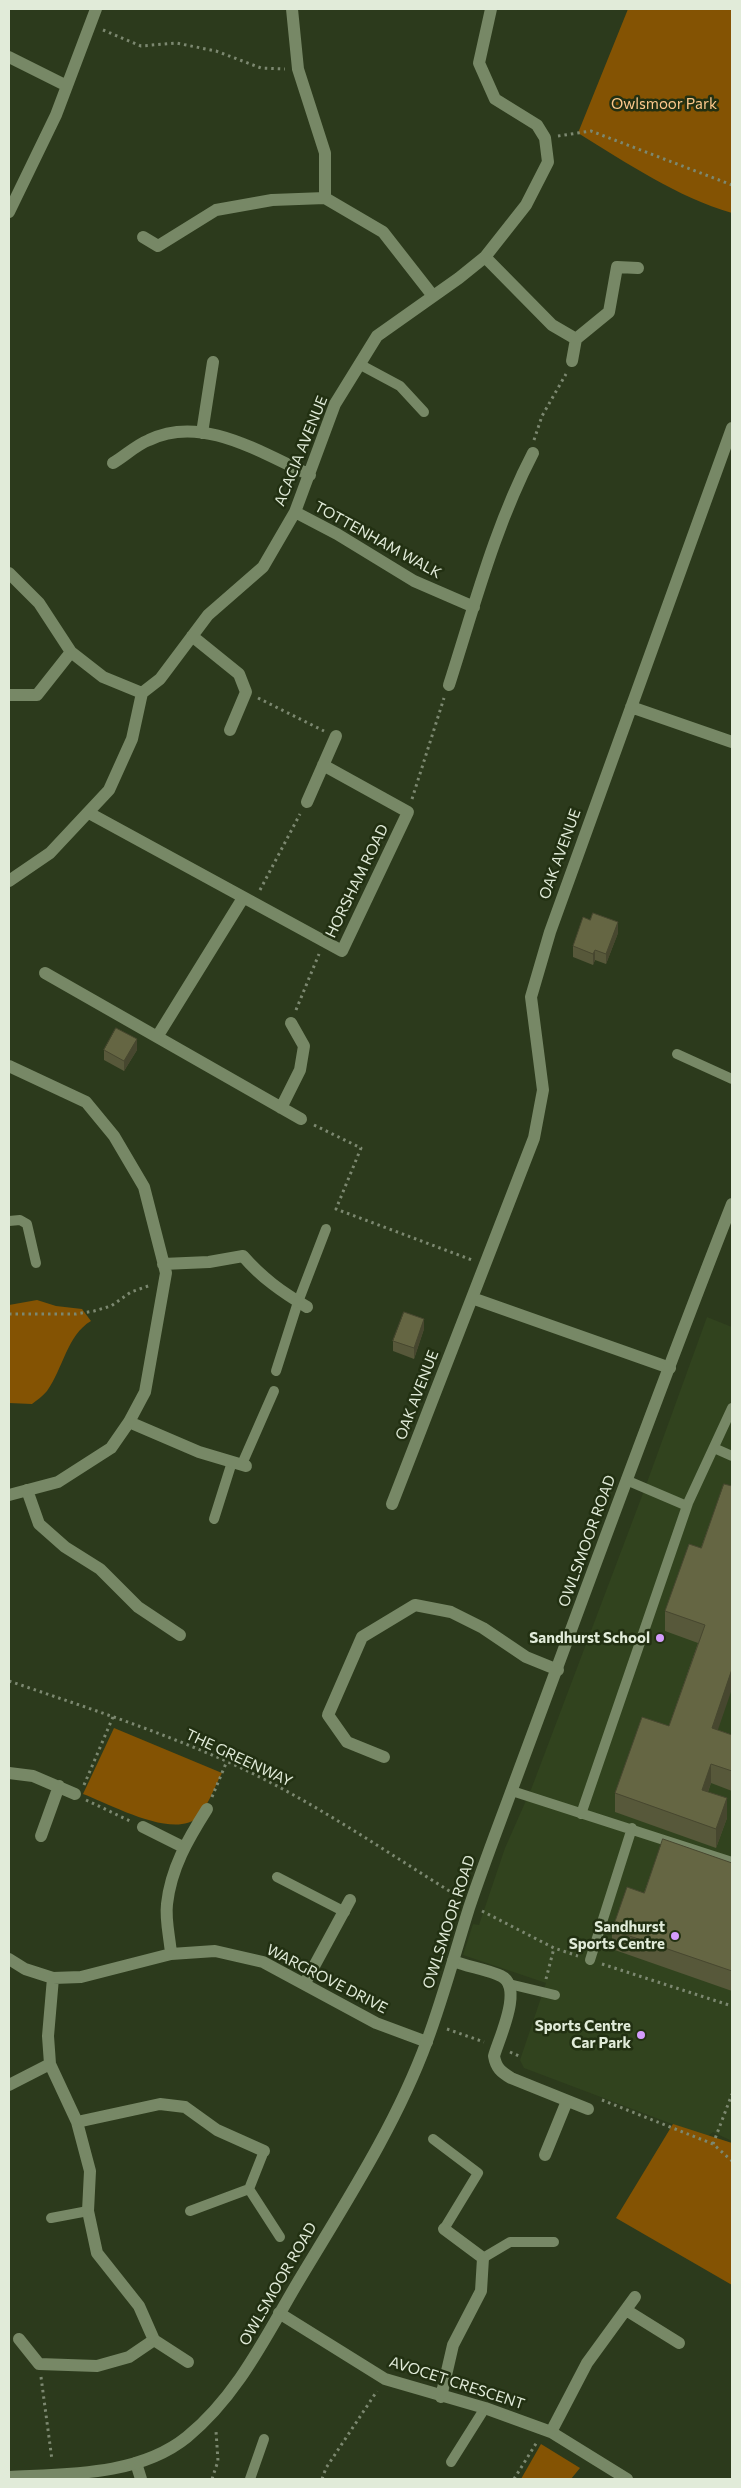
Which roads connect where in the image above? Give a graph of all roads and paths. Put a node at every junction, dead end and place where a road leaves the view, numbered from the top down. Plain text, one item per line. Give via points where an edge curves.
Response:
1 (96, 9) edge
2 (292, 9) edge
3 (491, 9) edge
4 (90, 24) junction
5 (9, 57) edge
6 (298, 69) junction
7 (68, 86) junction
8 (545, 138) junction
9 (732, 185) edge
10 (325, 198) junction
11 (9, 212) edge
12 (143, 237) dead end
13 (485, 257) junction
14 (638, 268) dead end
15 (433, 296) junction
16 (576, 339) junction
17 (572, 361) joint
18 (213, 362) dead end
19 (359, 364) junction
20 (424, 412) dead end
21 (732, 428) edge
22 (202, 433) junction
23 (533, 453) joint
24 (113, 464) dead end
25 (310, 475) junction
26 (295, 512) junction
27 (9, 573) edge
28 (474, 607) junction
29 (192, 636) junction
30 (71, 652) junction
31 (449, 684) joint
32 (246, 692) junction
33 (142, 693) junction
34 (9, 695) edge
35 (631, 707) junction
36 (230, 730) dead end
37 (336, 736) joint
38 (732, 742) edge
39 (323, 764) junction
40 (307, 802) joint
41 (408, 812) junction
42 (89, 813) junction
43 (9, 880) edge
44 (248, 900) junction
45 (325, 942) junction
46 (45, 973) dead end
47 (291, 1023) joint
48 (157, 1037) junction
49 (676, 1054) dead end
50 (9, 1066) edge
51 (732, 1078) edge
52 (281, 1108) junction
53 (301, 1119) joint
54 (732, 1204) edge
55 (9, 1221) edge
56 (326, 1228) dead end
57 (36, 1263) dead end
58 (164, 1264) junction
59 (484, 1265) junction
60 (164, 1286) junction
61 (472, 1298) junction
62 (303, 1304) junction
63 (9, 1314) edge
64 (670, 1368) junction
65 (276, 1372) dead end
66 (274, 1391) dead end
67 (732, 1408) edge
68 (130, 1422) junction
69 (714, 1448) junction
70 (732, 1456) edge
71 (240, 1464) junction
72 (626, 1480) junction
73 (27, 1490) junction
74 (9, 1495) edge
75 (392, 1504) dead end
76 (688, 1506) junction
77 (214, 1519) dead end
78 (180, 1635) dead end
79 (558, 1670) junction
80 (9, 1681) edge
81 (113, 1716) junction
82 (384, 1757) dead end
83 (227, 1761) junction
84 (9, 1773) edge
85 (59, 1786) junction
86 (512, 1792) junction
87 (77, 1795) junction
88 (207, 1809) joint
89 (581, 1814) junction
90 (143, 1827) joint
91 (632, 1828) junction
92 (41, 1836) dead end
93 (183, 1847) junction
94 (732, 1862) edge
95 (277, 1877) dead end
96 (460, 1897) dead end
97 (350, 1900) dead end
98 (345, 1912) junction
99 (486, 1913) dead end
100 (554, 1948) junction
101 (171, 1954) junction
102 (9, 1959) edge
103 (590, 1960) junction
104 (453, 1961) junction
105 (53, 1978) junction
106 (545, 1980) dead end
107 (305, 1983) junction
108 (509, 1984) junction
109 (555, 1995) dead end
110 (732, 2006) edge
111 (433, 2024) junction
112 (427, 2042) junction
113 (486, 2042) dead end
114 (50, 2064) junction
115 (9, 2085) edge
116 (732, 2094) edge
117 (602, 2100) dead end
118 (567, 2101) junction
119 (588, 2109) dead end
120 (77, 2122) junction
121 (433, 2139) dead end
122 (713, 2144) junction
123 (264, 2151) joint
124 (545, 2155) dead end
125 (732, 2161) edge
126 (249, 2189) junction
127 (88, 2211) junction
128 (190, 2211) dead end
129 (51, 2218) dead end
130 (444, 2229) joint
131 (280, 2237) dead end
132 (554, 2242) dead end
133 (483, 2258) junction
134 (635, 2297) dead end
135 (626, 2310) junction
136 (280, 2313) junction
137 (19, 2339) dead end
138 (154, 2340) junction
139 (679, 2343) dead end
140 (188, 2362) dead end
141 (39, 2364) junction
142 (384, 2379) junction
143 (441, 2397) junction
144 (485, 2408) junction
145 (215, 2411) junction
146 (548, 2430) junction
147 (264, 2440) dead end
148 (452, 2462) dead end
149 (136, 2463) junction
150 (54, 2474) junction
151 (9, 2477) edge
152 (141, 2479) edge
153 (212, 2479) edge
154 (250, 2479) edge
155 (322, 2479) edge
156 (514, 2479) edge
157 (627, 2479) edge

1 - 4 street
2 - 6 street
3 - 8 street via 479,63 495,99 537,126
4 - 6 path via 141,46 176,44 216,51 261,68
4 - 7 street
5 - 7 street
6 - 10 street via 325,153
7 - 11 street
8 - 9 path via 591,130
8 - 13 street, ACACIA AVENUE via 548,162 526,205
10 - 12 street via 272,200 216,210 158,246
10 - 15 street via 383,232
13 - 15 street, ACACIA AVENUE
13 - 16 street via 552,325
14 - 16 street via 617,267 609,312
15 - 19 street, ACACIA AVENUE via 377,336
16 - 17 street
17 - 23 path via 542,416
18 - 22 street
19 - 20 lane via 400,386
19 - 25 street, ACACIA AVENUE via 335,404
21 - 35 street, OAK AVENUE
22 - 24 street via 179,431 149,440
22 - 25 street via 220,435
23 - 28 street via 510,498
25 - 26 street, ACACIA AVENUE
26 - 28 street, TOTTENHAM WALK via 414,581
26 - 29 street, ACACIA AVENUE via 262,568 208,615
27 - 30 street via 39,603
28 - 31 street
29 - 32 street via 239,674
29 - 33 street, ACACIA AVENUE via 160,678
30 - 33 street via 103,677
30 - 34 street via 38,695
31 - 41 path
32 - 36 street
32 - 37 path
33 - 42 street via 132,739 123,762 109,790
35 - 38 street
35 - 59 street, OAK AVENUE via 550,932 531,996 543,1090 534,1138
37 - 39 street
39 - 40 street
39 - 41 street
40 - 44 path
41 - 45 street, HORSHAM ROAD via 342,951
42 - 43 street via 50,853
42 - 44 street, HORSHAM ROAD
44 - 45 street, HORSHAM ROAD
44 - 48 street
45 - 47 path
46 - 48 street
47 - 52 street via 304,1046 300,1070
48 - 52 street
49 - 51 lane
50 - 58 street via 86,1102 114,1136 144,1187
52 - 53 street
53 - 59 path via 361,1148 336,1209
54 - 64 street, OWLSMOOR ROAD
55 - 57 lane via 20,1220 27,1224
56 - 62 lane
58 - 60 street
58 - 62 street via 209,1262 243,1256 260,1275
59 - 61 street, OAK AVENUE
60 - 63 path via 145,1286 111,1306 94,1311
60 - 68 street via 145,1392
61 - 64 street
61 - 75 street, OAK AVENUE
62 - 65 lane
64 - 72 street, OWLSMOOR ROAD
66 - 71 lane
67 - 69 lane
68 - 71 street via 170,1441
68 - 73 street via 111,1448 58,1482
69 - 70 lane
69 - 76 lane
71 - 77 lane
72 - 76 lane
72 - 79 street, OWLSMOOR ROAD
73 - 74 street
73 - 78 street via 39,1524 65,1547 100,1568 138,1606
76 - 89 lane
79 - 82 street via 526,1657 483,1628 451,1612 415,1605 362,1637 328,1714 347,1742
79 - 86 street, OWLSMOOR ROAD
80 - 81 path, THE GREENWAY
81 - 83 path, THE GREENWAY
81 - 87 path
83 - 88 path
83 - 96 path, THE GREENWAY via 354,1830
84 - 85 street via 32,1776
85 - 87 street
85 - 92 street
86 - 89 lane
86 - 104 street, OWLSMOOR ROAD
87 - 90 path
88 - 93 street
89 - 91 lane
90 - 93 street
91 - 94 lane
91 - 103 lane
93 - 101 street via 166,1905
95 - 98 lane
97 - 98 street
98 - 107 street
99 - 100 path
100 - 103 path
100 - 106 path
101 - 105 street, WARGROVE DRIVE via 81,1977
101 - 107 street, WARGROVE DRIVE via 215,1951 264,1962
102 - 105 street, WARGROVE DRIVE via 25,1969
103 - 110 path
104 - 108 street via 503,1977
104 - 111 street, OWLSMOOR ROAD
105 - 114 street via 48,2036
107 - 112 street, WARGROVE DRIVE via 376,2023
108 - 109 lane
108 - 118 street via 512,2001 494,2056 495,2065 511,2078
111 - 112 street, OWLSMOOR ROAD
111 - 113 path
112 - 136 street, OWLSMOOR ROAD via 397,2109
114 - 115 street
114 - 120 street
116 - 122 path
117 - 122 path
118 - 119 street
118 - 124 street
120 - 123 street via 160,2104 185,2107 217,2130
120 - 127 street via 90,2171
121 - 130 lane via 478,2173
122 - 125 path
123 - 126 lane
126 - 128 lane
126 - 131 lane
127 - 129 lane
127 - 138 street via 97,2253 139,2306
130 - 133 street
132 - 133 lane via 510,2242
133 - 143 street via 481,2291 453,2345
134 - 135 street
135 - 139 street
135 - 146 street via 587,2363
136 - 142 street, AVOCET CRESCENT
136 - 145 street, OWLSMOOR ROAD via 244,2374
137 - 141 street
138 - 140 street
138 - 141 street via 128,2358 97,2366
141 - 150 path
142 - 143 street, AVOCET CRESCENT
142 - 155 path
143 - 144 street, AVOCET CRESCENT
144 - 146 street, AVOCET CRESCENT
144 - 148 lane
145 - 149 street, OWLSMOOR ROAD via 174,2446
145 - 153 path via 218,2461
146 - 156 path
146 - 157 street, AVOCET CRESCENT
147 - 154 lane
149 - 150 street, OWLSMOOR ROAD
149 - 152 street
150 - 151 street, OWLSMOOR ROAD

